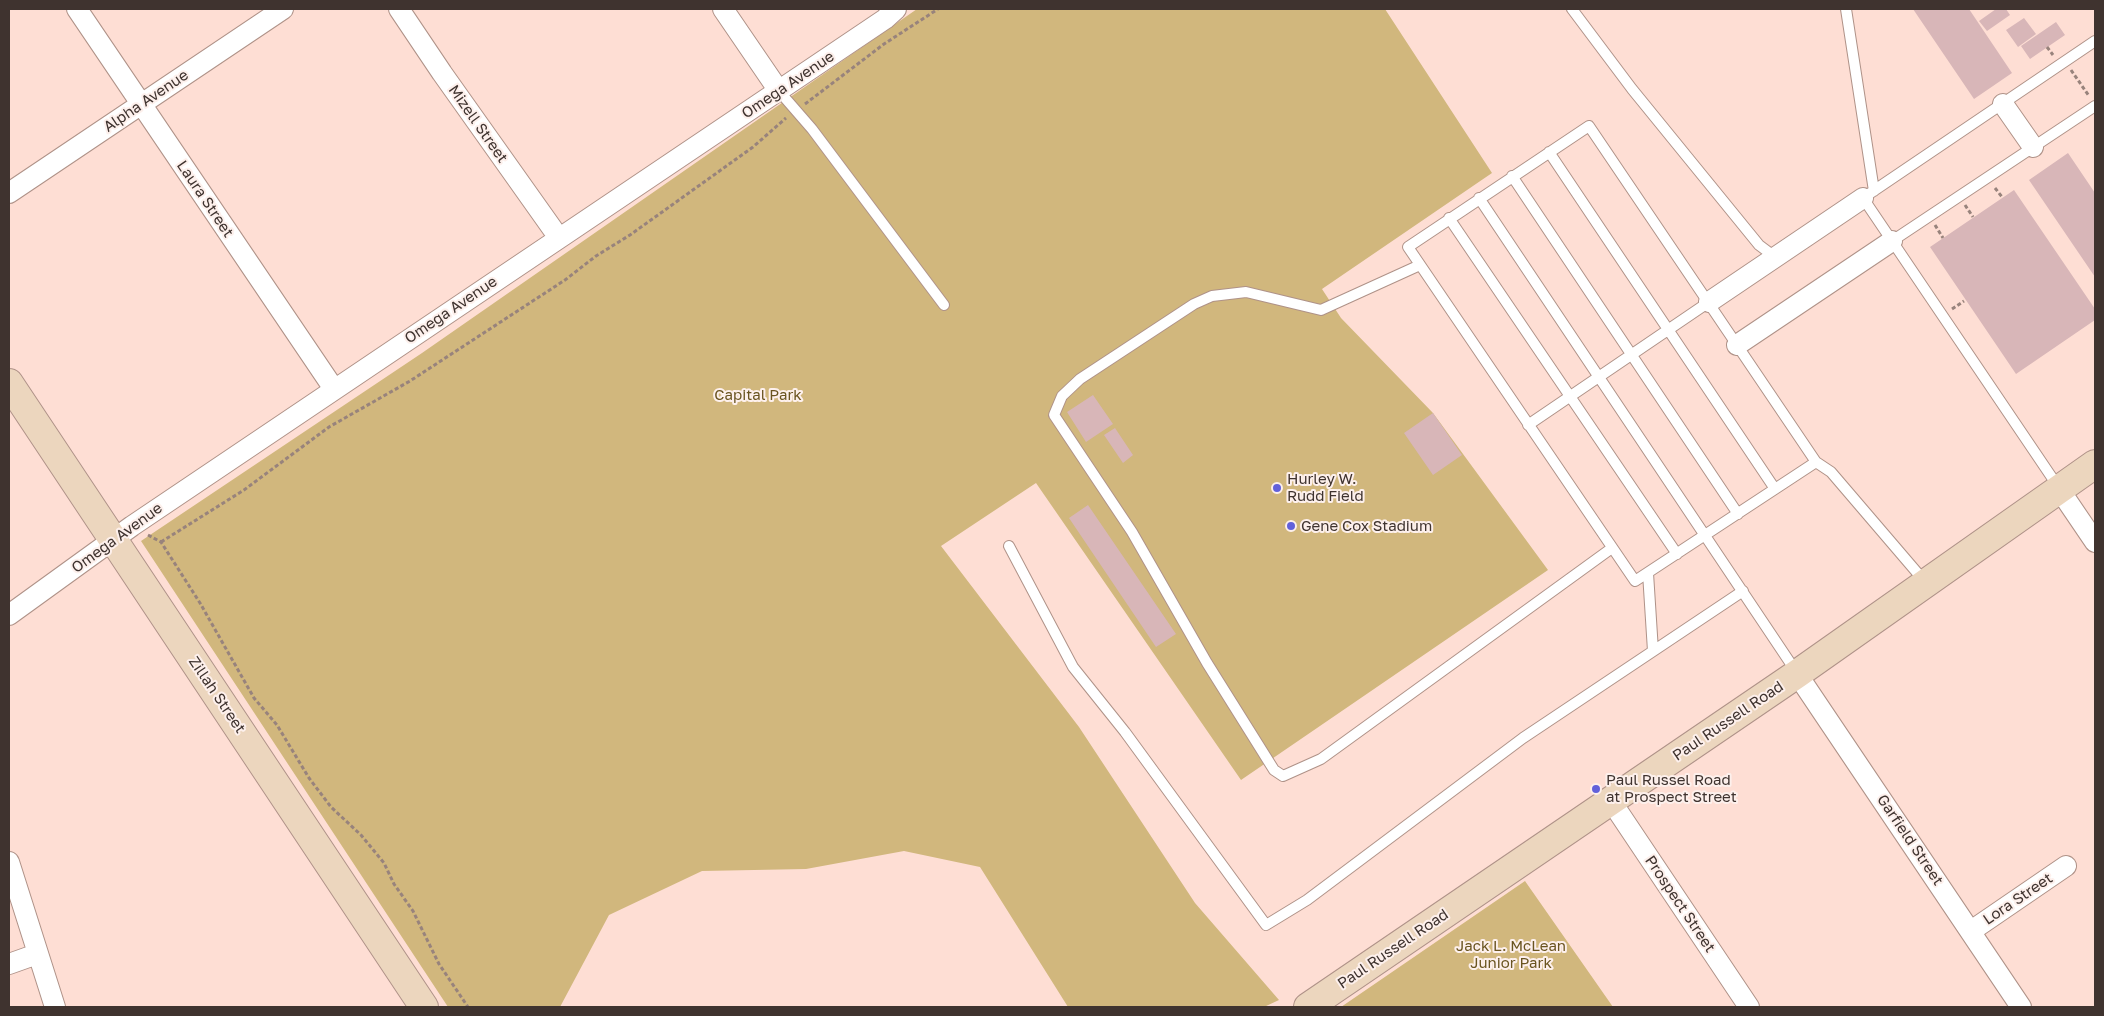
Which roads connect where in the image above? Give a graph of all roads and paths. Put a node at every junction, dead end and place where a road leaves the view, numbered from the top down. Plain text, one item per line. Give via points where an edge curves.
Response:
1 (77, 9) edge
2 (283, 9) edge
3 (400, 9) edge
4 (723, 9) edge
5 (896, 9) edge
6 (938, 9) edge
7 (1572, 9) edge
8 (1846, 9) edge
9 (2095, 41) edge
10 (2065, 62) junction
11 (778, 91) junction
12 (2093, 102) edge
13 (141, 104) junction
14 (2003, 104) junction
15 (796, 110) junction
16 (2033, 147) junction
17 (1550, 152) junction
18 (1512, 176) junction
19 (9, 193) edge
20 (1869, 194) junction
21 (1479, 198) junction
22 (1449, 218) junction
23 (559, 238) junction
24 (1892, 241) junction
25 (1775, 258) junction
26 (1420, 265) junction
27 (1709, 302) junction
28 (944, 305) dead end
29 (1669, 330) junction
30 (1737, 345) junction
31 (1632, 354) junction
32 (1600, 377) junction
33 (9, 383) edge
34 (334, 389) junction
35 (1570, 396) junction
36 (1528, 425) junction
37 (1816, 462) junction
38 (2095, 464) edge
39 (1775, 489) junction
40 (2059, 489) junction
41 (1738, 514) junction
42 (1705, 535) junction
43 (114, 539) junction
44 (2095, 542) edge
45 (1009, 546) dead end
46 (1612, 548) junction
47 (1677, 554) junction
48 (1648, 573) junction
49 (1927, 584) junction
50 (1742, 592) junction
51 (9, 615) edge
52 (1653, 651) junction
53 (1797, 674) junction
54 (1612, 801) junction
55 (9, 862) edge
56 (2066, 866) dead end
57 (1971, 931) junction
58 (37, 954) junction
59 (9, 964) edge
60 (55, 1007) edge
61 (424, 1007) edge
62 (468, 1007) edge
63 (1308, 1007) edge
64 (1749, 1007) edge
65 (2021, 1007) edge

1 - 13 street, Laura Street
2 - 13 street, Alpha Avenue
3 - 23 street, Mizell Street
4 - 11 street
5 - 11 street, Omega Avenue
6 - 15 path via 884,44
7 - 25 lane via 1758,245
8 - 20 lane
9 - 10 lane
10 - 12 path
10 - 14 lane
11 - 15 lane
11 - 23 street, Omega Avenue
12 - 16 lane
13 - 19 street, Alpha Avenue
13 - 34 street, Laura Street
14 - 16 street
14 - 20 lane
15 - 28 lane
15 - 62 path via 753,147 565,280 410,382 330,427 244,490 161,542 254,698 278,725 309,778 331,807 361,834 384,863 439,964
16 - 24 lane
17 - 18 lane
17 - 27 lane via 1589,126
17 - 29 lane
18 - 21 lane
18 - 31 lane
20 - 24 lane
20 - 25 street
21 - 22 lane
21 - 32 lane
22 - 26 lane via 1408,247
22 - 35 lane
23 - 34 street, Omega Avenue
24 - 30 street
24 - 40 lane
25 - 27 street
26 - 36 lane
26 - 46 lane via 1321,310 1246,292 1212,296 1194,304 1080,379 1062,396 1054,415 1132,532 1207,663 1274,770 1283,776 1321,759
27 - 29 lane
27 - 30 lane
29 - 31 lane
29 - 39 lane
30 - 37 lane
31 - 32 lane
31 - 41 lane
32 - 35 lane
32 - 42 lane
33 - 43 street, Zillah Street
34 - 43 street, Omega Avenue
35 - 36 lane
35 - 47 lane
36 - 46 lane
37 - 39 lane
37 - 49 lane via 1831,472
38 - 40 street, Paul Russell Road
39 - 41 lane
40 - 44 street
40 - 49 street, Paul Russell Road
41 - 42 lane
42 - 47 lane
42 - 50 lane
43 - 51 street, Omega Avenue
43 - 61 street, Zillah Street
45 - 52 lane via 1073,667 1125,732 1266,925 1307,900 1523,738
46 - 48 lane via 1635,581
47 - 48 lane
48 - 52 lane
49 - 53 street, Paul Russell Road
50 - 52 lane
50 - 53 lane
53 - 54 street, Paul Russell Road
53 - 57 street, Garfield Street
54 - 63 street, Paul Russell Road
54 - 64 street, Prospect Street
55 - 58 street
56 - 57 street, Lora Street
57 - 65 street, Garfield Street
58 - 59 street
58 - 60 street

